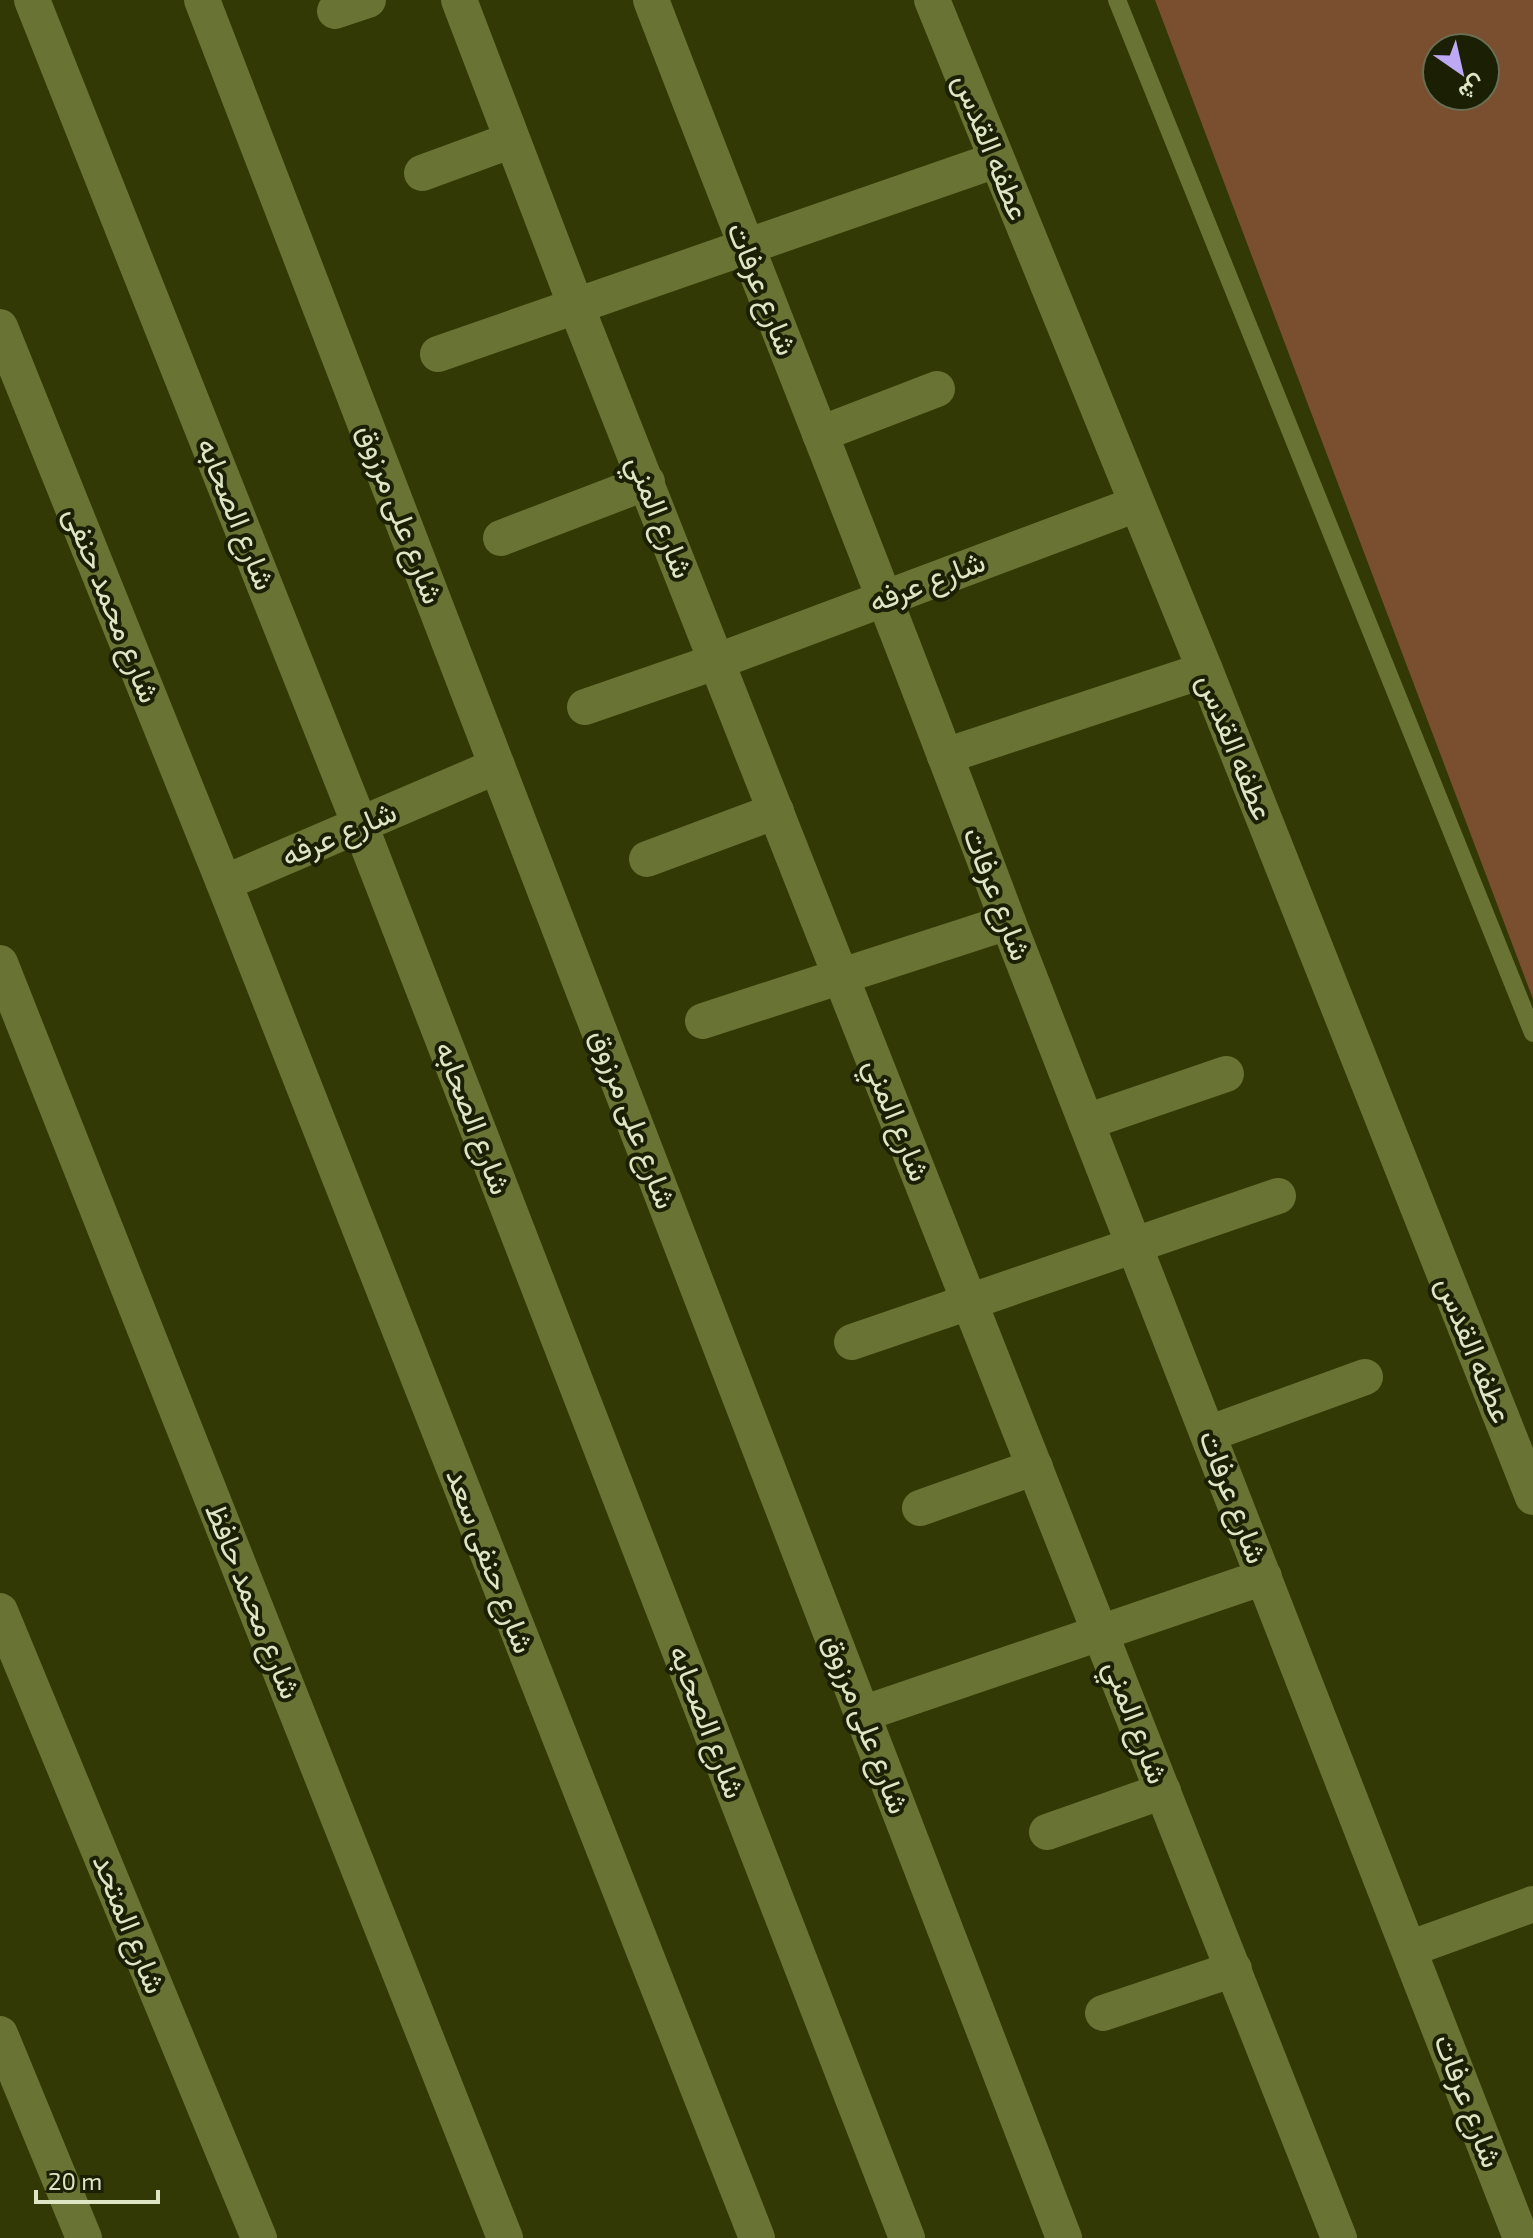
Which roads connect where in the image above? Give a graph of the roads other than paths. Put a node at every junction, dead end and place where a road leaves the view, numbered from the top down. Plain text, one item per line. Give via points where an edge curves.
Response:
1 (32, 0) edge
2 (202, 0) edge
3 (459, 0) edge
4 (651, 0) edge
5 (932, 0) edge
6 (1117, 0) edge
7 (512, 140) junction
8 (996, 160) junction
9 (422, 173) dead end
10 (745, 247) junction
11 (576, 306) junction
12 (0, 327) edge
13 (438, 354) dead end
14 (937, 389) dead end
15 (820, 434) junction
16 (647, 482) junction
17 (1137, 504) junction
18 (501, 538) dead end
19 (884, 599) junction
20 (718, 661) junction
21 (1205, 670) junction
22 (585, 707) dead end
23 (945, 756) junction
24 (497, 766) junction
25 (776, 811) junction
26 (360, 825) junction
27 (647, 859) dead end
28 (224, 883) junction
29 (1008, 922) junction
30 (0, 963) edge
31 (841, 977) junction
32 (703, 1021) dead end
33 (1533, 1033) edge
34 (1226, 1074) dead end
35 (1086, 1122) junction
36 (1278, 1196) dead end
37 (1135, 1246) junction
38 (970, 1301) junction
39 (852, 1342) dead end
40 (1365, 1377) dead end
41 (1208, 1434) junction
42 (1035, 1467) junction
43 (1533, 1497) edge
44 (920, 1508) dead end
45 (1264, 1577) junction
46 (0, 1611) edge
47 (1101, 1632) junction
48 (862, 1714) junction
49 (1163, 1791) junction
50 (1047, 1832) dead end
51 (1533, 1904) edge
52 (1409, 1949) junction
53 (1234, 1969) junction
54 (1103, 2013) dead end
55 (0, 2034) edge
56 (84, 2238) edge
57 (259, 2238) edge
58 (505, 2238) edge
59 (757, 2238) edge
60 (907, 2238) edge
61 (1064, 2238) edge
62 (1339, 2238) edge
63 (1521, 2238) edge

1 - 26 street, شارع الصحابه
2 - 24 street, شارع على مرزوق
3 - 7 street, شارع المني
4 - 10 street, شارع عرفات
5 - 8 street, عطفه القدس
6 - 33 lane
7 - 9 street
7 - 11 street, شارع المني
8 - 10 street
8 - 17 street, عطفه القدس
10 - 11 street
10 - 15 street, شارع عرفات
11 - 13 street
11 - 16 street, شارع المني
12 - 28 street, شارع محمد حنفى
14 - 15 street
15 - 19 street, شارع عرفات
16 - 18 street
16 - 20 street, شارع المني
17 - 19 street, شارع عرفه
17 - 21 street, عطفه القدس
19 - 20 street, شارع عرفه
19 - 23 street, شارع عرفات
20 - 22 street, شارع عرفه
20 - 25 street, شارع المني
21 - 23 street
21 - 43 street, عطفه القدس
23 - 29 street, شارع عرفات
24 - 26 street, شارع عرفه
24 - 48 street, شارع على مرزوق
25 - 27 street
25 - 31 street, شارع المني
26 - 28 street, شارع عرفه
26 - 60 street, شارع الصحابه
28 - 59 street, شارع حنفى سعد
29 - 31 street
29 - 35 street, شارع عرفات
30 - 58 street, شارع محمد حافظ
31 - 32 street
31 - 38 street, شارع المني
34 - 35 street
35 - 37 street, شارع عرفات
36 - 37 street
37 - 38 street
37 - 41 street, شارع عرفات
38 - 39 street
38 - 42 street, شارع المني
40 - 41 street
41 - 45 street, شارع عرفات
42 - 44 street
42 - 47 street, شارع المني
45 - 47 street
45 - 52 street, شارع عرفات
46 - 57 street, شارع المتحد
47 - 48 street
47 - 49 street, شارع المني
48 - 61 street, شارع على مرزوق
49 - 50 street
49 - 53 street, شارع المني
51 - 52 street
52 - 63 street, شارع عرفات
53 - 54 street
53 - 62 street, شارع المني
55 - 56 street

